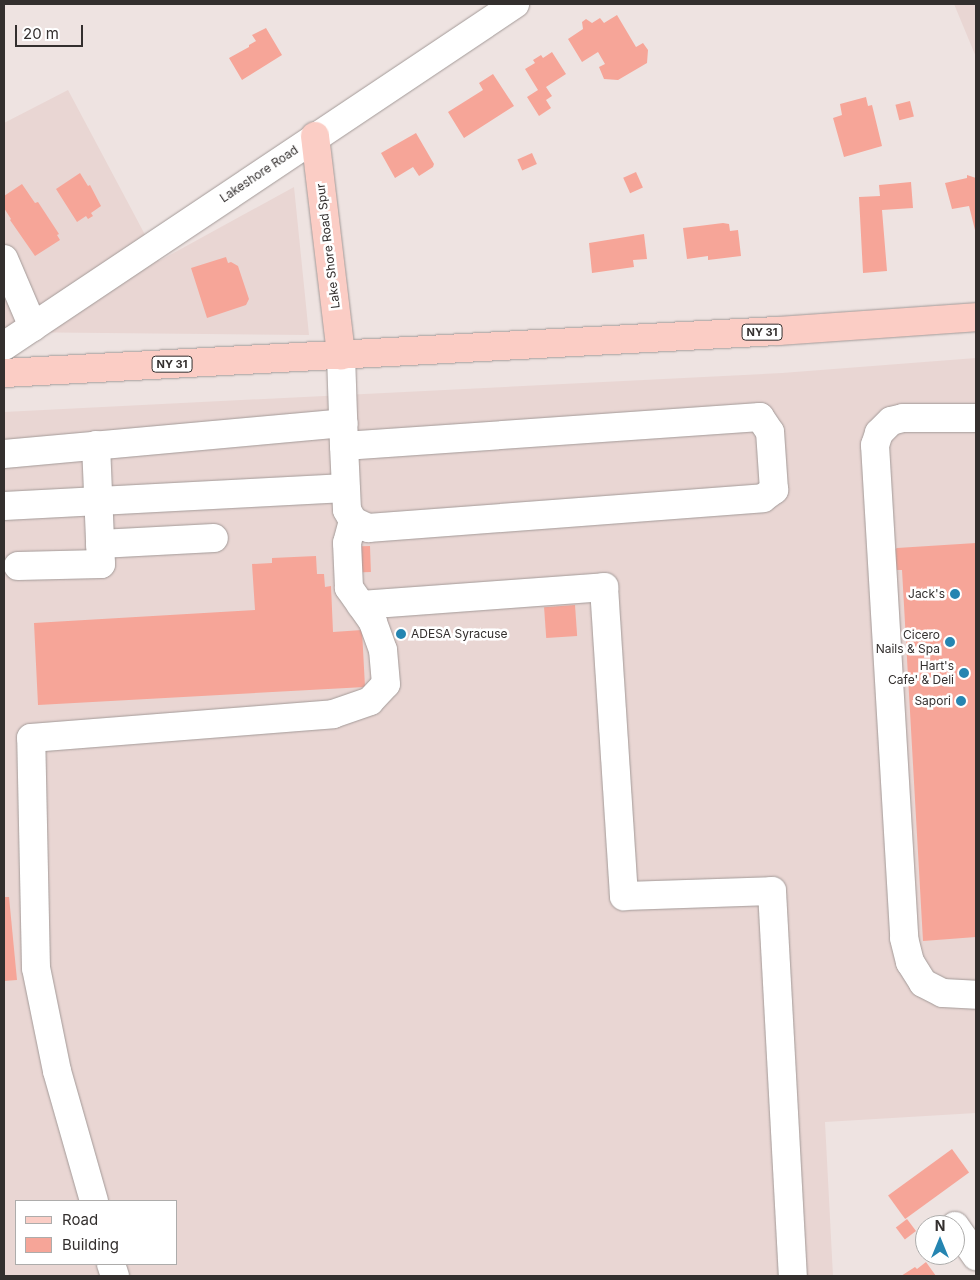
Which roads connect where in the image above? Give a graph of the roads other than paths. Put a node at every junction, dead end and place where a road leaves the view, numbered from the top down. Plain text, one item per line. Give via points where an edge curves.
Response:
1 (515, 4) edge
2 (315, 136) junction
3 (4, 259) edge
4 (976, 317) edge
5 (33, 327) junction
6 (4, 346) edge
7 (341, 355) junction
8 (4, 373) edge
9 (976, 418) edge
10 (344, 434) junction
11 (96, 445) junction
12 (4, 454) edge
13 (346, 488) junction
14 (98, 502) junction
15 (4, 506) edge
16 (353, 521) junction
17 (214, 538) dead end
18 (100, 544) junction
19 (18, 566) dead end
20 (362, 605) junction
21 (976, 995) edge
22 (94, 1200) edge
23 (965, 1240) edge
24 (976, 1256) edge
25 (792, 1276) edge

1 - 2 street, Lakeshore Road
2 - 5 street, Lakeshore Road
2 - 7 main road, Lake Shore Road Spur
3 - 5 street
4 - 7 main road, NY 31
5 - 6 street, Lakeshore Road
7 - 8 main road, NY 31
7 - 10 street
9 - 21 street via 903,418 891,421 875,445 904,938 910,962 923,983 943,993
10 - 11 street
10 - 13 street
10 - 16 street via 749,417 760,417 770,432 774,490 763,498 368,528
11 - 12 street
11 - 14 street
13 - 14 street
13 - 16 street via 347,510
14 - 15 street
14 - 18 street
16 - 20 street via 347,543 349,588
17 - 18 street
18 - 19 street via 101,564
20 - 22 street via 373,622 383,650 386,684 370,702 334,714 30,738 36,968 57,1071
20 - 25 street via 604,587 624,896 772,891
23 - 24 street

